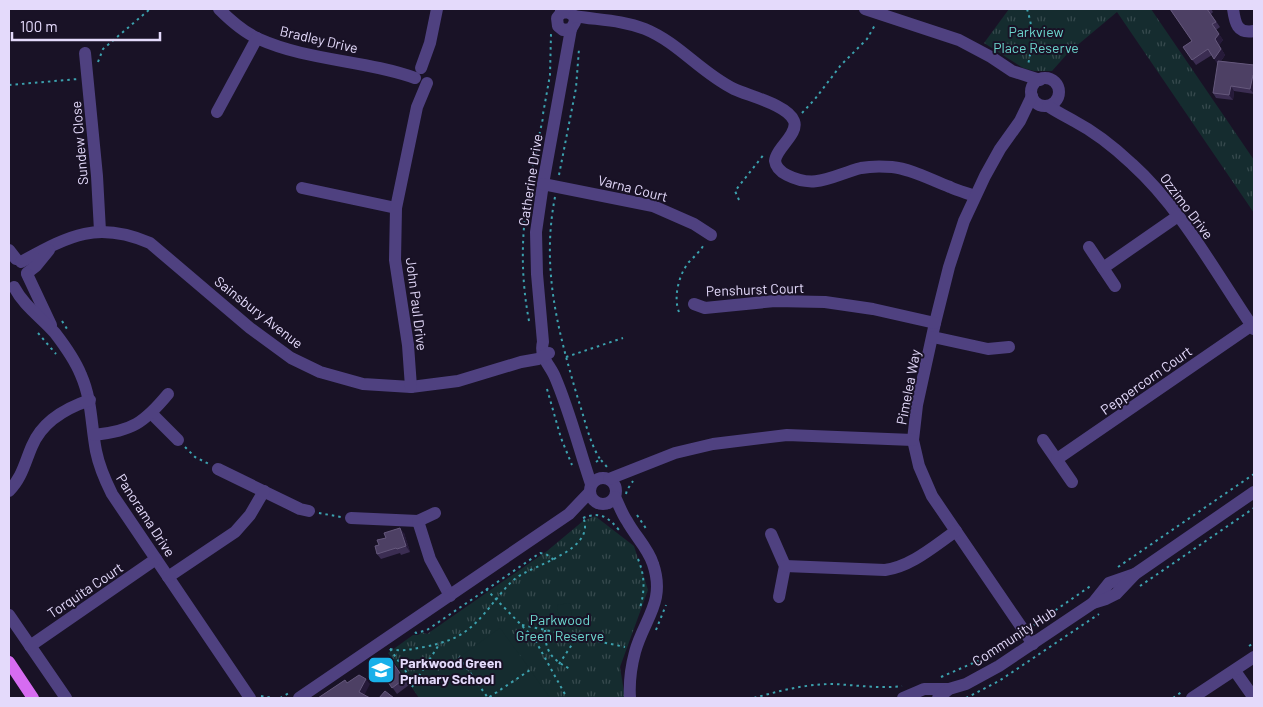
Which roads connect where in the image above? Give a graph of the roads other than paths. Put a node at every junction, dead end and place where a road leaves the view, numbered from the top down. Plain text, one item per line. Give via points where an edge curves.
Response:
1 (219, 9) edge
2 (437, 9) edge
3 (866, 9) edge
4 (1233, 9) edge
5 (896, 14) edge
6 (568, 18) edge
7 (1254, 31) edge
8 (257, 38) junction
9 (86, 52) dead end
10 (1018, 73) junction
11 (421, 75) junction
12 (1040, 80) junction
13 (1042, 99) junction
14 (217, 112) dead end
15 (543, 184) junction
16 (302, 188) dead end
17 (974, 198) junction
18 (396, 208) junction
19 (1178, 216) junction
20 (100, 231) junction
21 (711, 235) road end
22 (52, 246) junction
23 (1089, 247) dead end
24 (14, 258) edge
25 (1102, 268) junction
26 (27, 274) junction
27 (1115, 286) dead end
28 (10, 287) edge
29 (694, 304) dead end
30 (935, 323) junction
31 (1253, 327) edge
32 (54, 332) junction
33 (933, 337) junction
34 (1009, 347) dead end
35 (545, 354) junction
36 (411, 387) junction
37 (168, 394) dead end
38 (90, 405) junction
39 (152, 414) junction
40 (94, 434) junction
41 (178, 440) road end
42 (913, 440) junction
43 (1043, 440) dead end
44 (582, 454) junction
45 (1057, 459) junction
46 (218, 469) road end
47 (1072, 482) dead end
48 (606, 489) junction
49 (9, 491) edge
50 (264, 491) junction
51 (1254, 492) edge
52 (309, 511) road end
53 (434, 513) dead end
54 (351, 518) road end
55 (418, 521) junction
56 (956, 531) junction
57 (771, 534) dead end
58 (156, 559) junction
59 (785, 566) junction
60 (168, 577) junction
61 (450, 596) junction
62 (779, 597) dead end
63 (9, 615) edge
64 (1032, 644) junction
65 (30, 646) junction
66 (1254, 657) edge
67 (9, 662) edge
68 (1235, 670) junction
69 (949, 689) junction
70 (256, 697) edge
71 (34, 698) edge
72 (66, 698) edge
73 (299, 698) edge
74 (630, 698) edge
75 (903, 698) edge
76 (938, 698) edge
77 (1192, 698) edge
78 (1254, 698) edge

1 - 8 street, Bradley Drive
2 - 11 street, John Paul Drive
3 - 5 street via 880,14
4 - 7 street via 1241,30
5 - 10 street via 960,40
6 - 15 street, Catherine Drive via 562,84
6 - 17 street via 622,22 645,29 666,39 722,83 784,111 793,119 795,127 775,161 779,170 792,178 816,182 863,168 893,167 908,170
8 - 11 street, Bradley Drive via 291,50
8 - 14 street
9 - 20 street, Sundew Close
10 - 12 street
10 - 13 street
11 - 18 street, John Paul Drive
12 - 13 street, Pimelea Way via 1033,85
12 - 13 street via 1049,79 1058,88
13 - 17 street, Pimelea Way via 1020,121 1000,149
13 - 19 street, Ozzimo Drive via 1060,115 1074,121 1133,164
15 - 21 street, Varna Court via 653,206
15 - 35 street, Catherine Drive via 536,232
16 - 18 street
17 - 30 street, Pimelea Way via 955,249
18 - 36 street, John Paul Drive via 395,260
19 - 25 street
19 - 31 street, Ozzimo Drive
20 - 22 street, Sainsbury Avenue via 80,234
20 - 36 street, Sainsbury Avenue via 131,235 150,243 250,328 291,358 320,372 363,384
22 - 24 street, Sainsbury Avenue
22 - 26 street, Sainsbury Avenue
23 - 25 street
24 - 26 street, Panorama Drive
25 - 27 street
26 - 28 street, Sainsbury Avenue via 21,284
26 - 32 street, Panorama Drive
28 - 32 street, Panorama Drive
29 - 30 street, Penshurst Court via 705,308 754,302 825,302
30 - 33 street, Pimelea Way
31 - 45 street, Peppercorn Court
32 - 38 street, Panorama Drive via 84,381
33 - 34 street via 988,349
33 - 42 street, Pimelea Way via 917,405
35 - 36 street, Sainsbury Avenue via 458,381
35 - 44 street
37 - 39 street
38 - 40 street, Panorama Drive
38 - 49 street via 72,407 47,425 35,440 22,473
39 - 40 street via 126,429
39 - 41 street
40 - 58 street, Panorama Drive via 101,471 112,494
42 - 48 street via 787,435 713,444 646,464
42 - 56 street, Pimelea Way via 928,488
43 - 45 street
44 - 48 street
44 - 48 street via 596,462
45 - 47 street
46 - 50 street
48 - 61 street via 577,513
48 - 74 street via 653,563 657,581 655,604 635,652
50 - 52 street
50 - 60 street via 235,532
51 - 64 street, Community Hub via 1134,574 1116,594 1092,603
53 - 55 street
54 - 55 street
55 - 61 street via 430,559
56 - 59 street via 897,568
56 - 64 street, Pimelea Way
57 - 59 street
58 - 60 street, Panorama Drive
58 - 65 street, Torquita Court
59 - 62 street
60 - 70 street, Panorama Drive
61 - 73 street
63 - 65 street
64 - 69 street, Community Hub via 966,684
65 - 72 street
66 - 68 street
67 - 71 main road
68 - 77 street
68 - 78 street
69 - 75 street, Community Hub via 924,689
69 - 76 street, Community Hub

